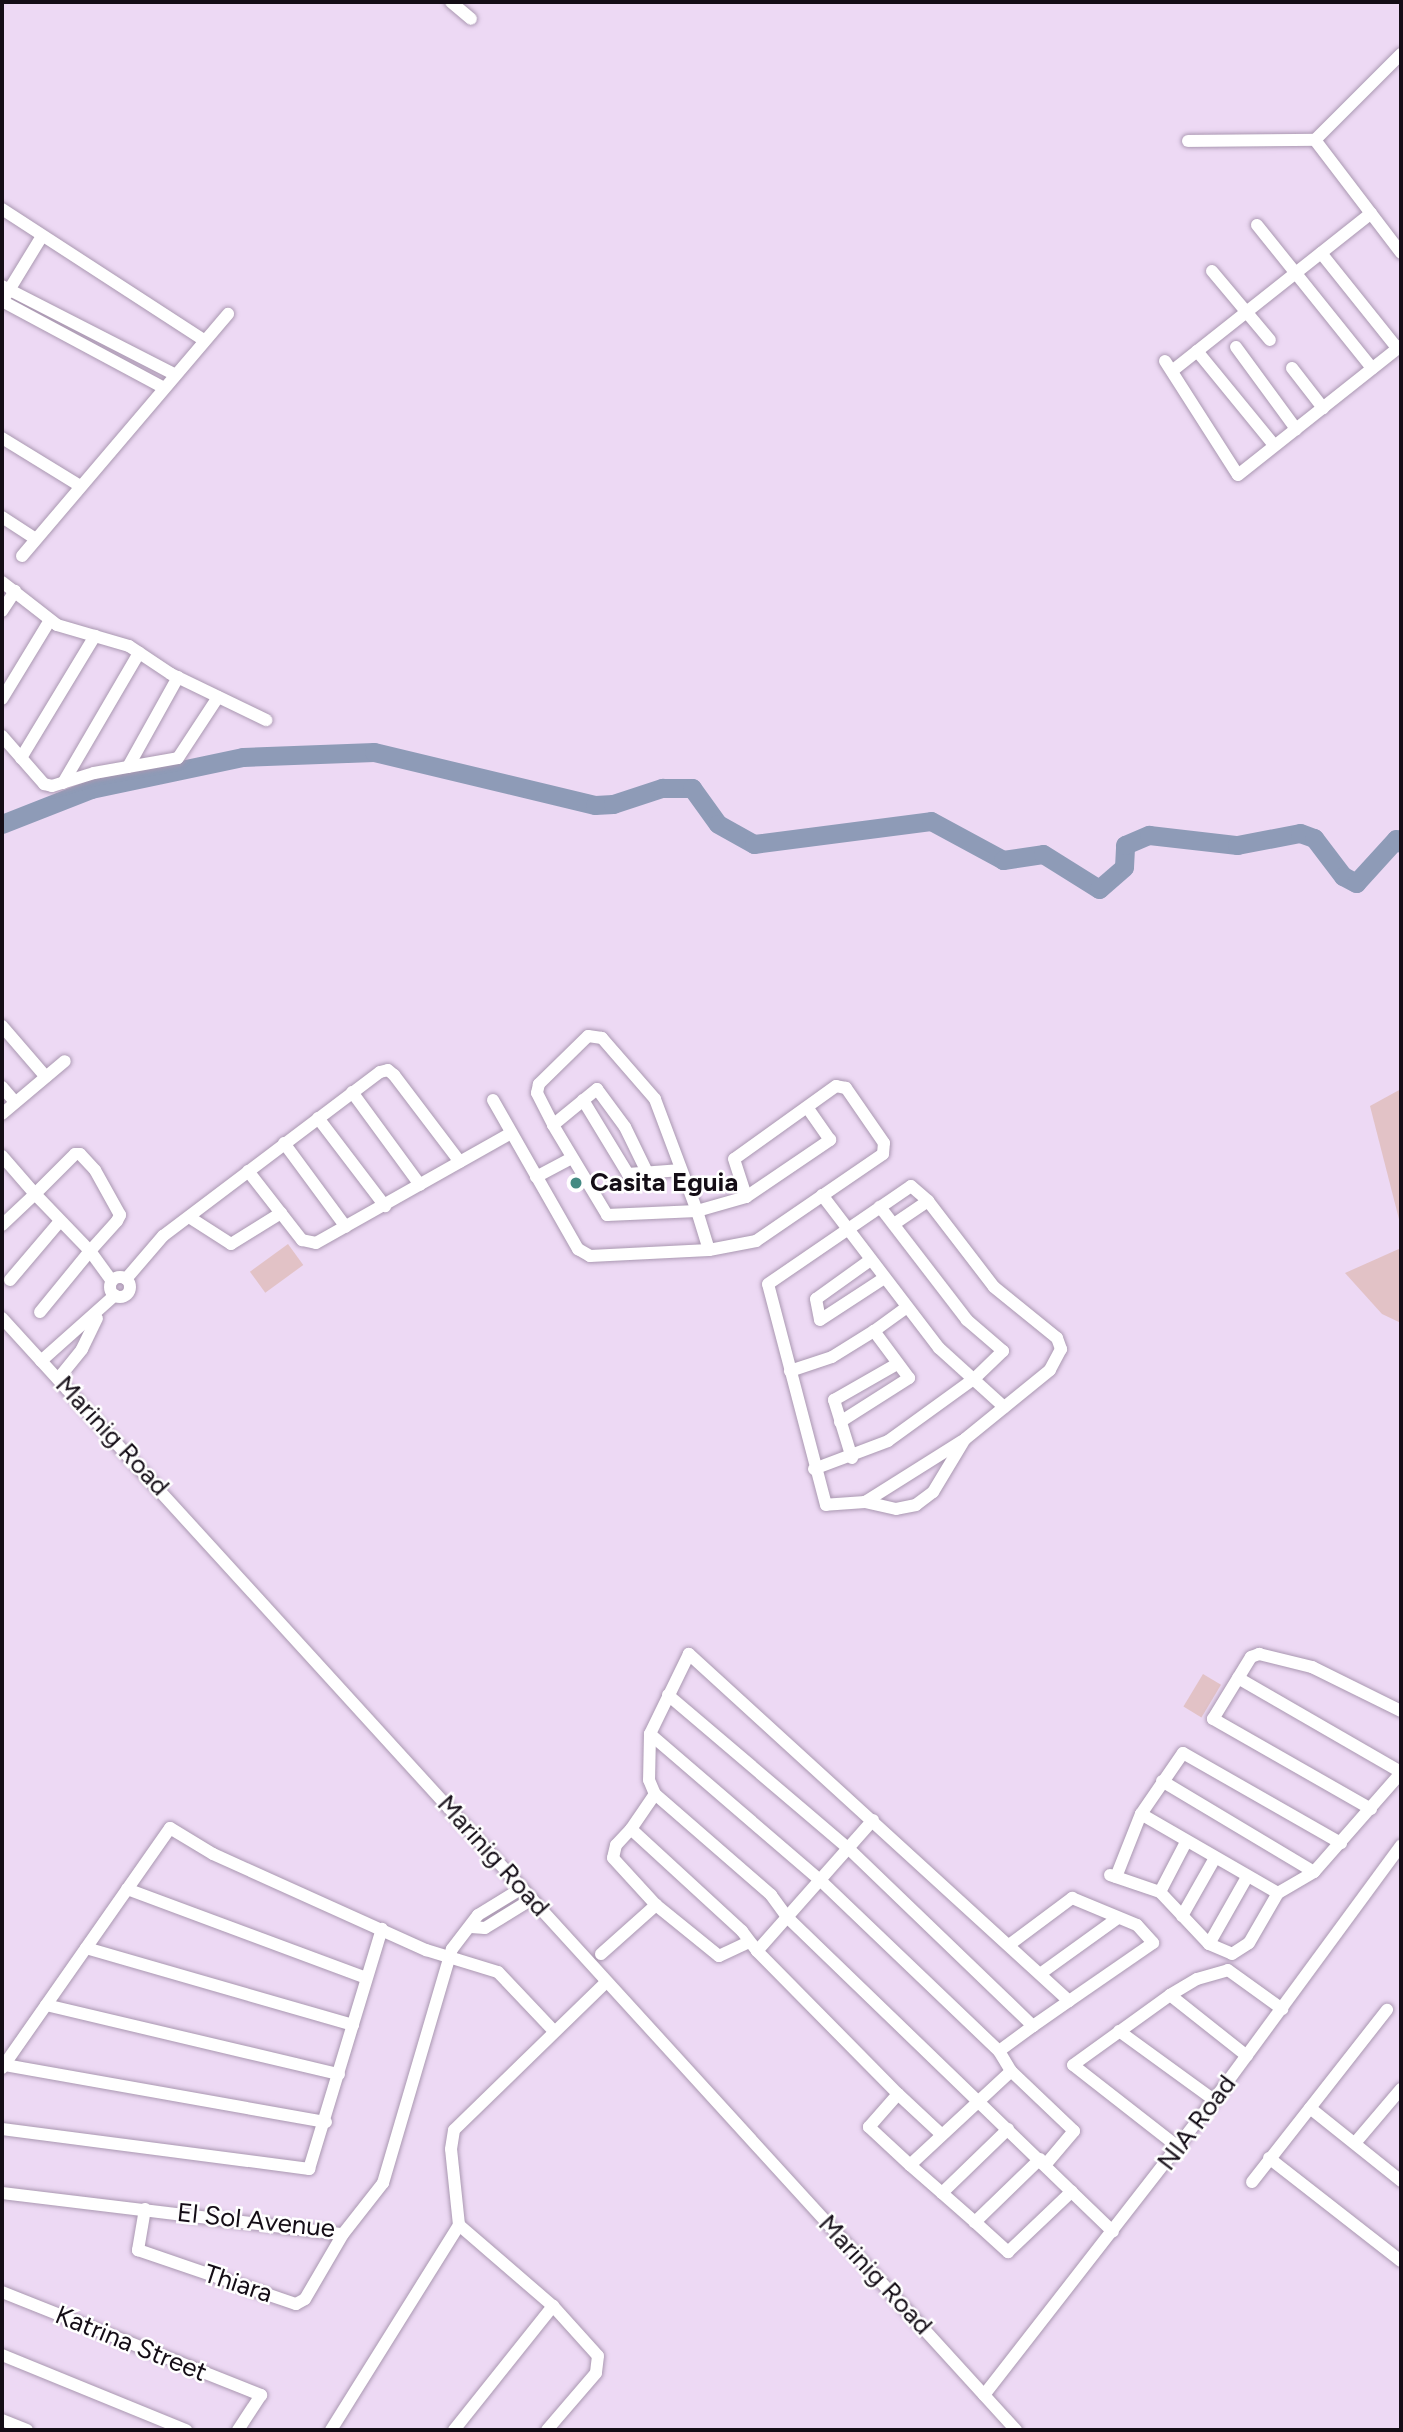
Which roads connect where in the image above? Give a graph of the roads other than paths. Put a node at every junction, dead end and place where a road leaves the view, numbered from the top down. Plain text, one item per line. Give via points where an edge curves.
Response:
1 (451, 2) edge
2 (471, 19) dead end
3 (1401, 54) edge
4 (1315, 140) junction
5 (1188, 141) dead end
6 (2, 209) edge
7 (1371, 213) junction
8 (1257, 225) dead end
9 (42, 236) junction
10 (1321, 253) junction
11 (1401, 253) edge
12 (1212, 271) dead end
13 (1294, 274) junction
14 (3, 296) edge
15 (1245, 313) junction
16 (228, 314) dead end
17 (204, 340) junction
18 (1270, 340) dead end
19 (1236, 347) dead end
20 (1400, 347) edge
21 (1197, 351) junction
22 (1292, 368) dead end
23 (1372, 368) junction
24 (176, 374) junction
25 (164, 388) junction
26 (1323, 408) junction
27 (1296, 429) junction
28 (2, 438) edge
29 (1274, 445) junction
30 (80, 486) junction
31 (2, 517) edge
32 (34, 538) junction
33 (22, 556) dead end
34 (2, 582) edge
35 (15, 591) junction
36 (2, 611) edge
37 (50, 620) junction
38 (95, 636) junction
39 (139, 653) junction
40 (178, 677) junction
41 (218, 697) junction
42 (2, 699) edge
43 (266, 720) dead end
44 (2, 736) edge
45 (21, 758) junction
46 (128, 767) junction
47 (63, 783) junction
48 (2, 1026) edge
49 (65, 1061) dead end
50 (46, 1077) junction
51 (2, 1087) edge
52 (352, 1092) junction
53 (493, 1100) dead end
54 (583, 1100) junction
55 (15, 1102) junction
56 (807, 1107) junction
57 (2, 1114) edge
58 (318, 1118) junction
59 (553, 1125) junction
60 (511, 1133) junction
61 (284, 1143) junction
62 (3, 1157) edge
63 (571, 1158) junction
64 (460, 1162) junction
65 (646, 1170) junction
66 (681, 1170) junction
67 (248, 1171) junction
68 (536, 1177) junction
69 (420, 1185) junction
70 (35, 1194) junction
71 (822, 1195) junction
72 (746, 1197) junction
73 (928, 1201) junction
74 (385, 1206) junction
75 (880, 1207) junction
76 (697, 1211) junction
77 (281, 1213) junction
78 (189, 1217) junction
79 (61, 1221) junction
80 (894, 1224) junction
81 (2, 1225) edge
82 (346, 1227) junction
83 (848, 1230) junction
84 (709, 1250) junction
85 (90, 1251) junction
86 (869, 1261) junction
87 (126, 1279) junction
88 (883, 1279) junction
89 (10, 1280) dead end
90 (112, 1281) junction
91 (115, 1296) junction
92 (906, 1308) junction
93 (40, 1312) dead end
94 (99, 1314) junction
95 (2, 1318) edge
96 (874, 1331) junction
97 (41, 1361) junction
98 (897, 1364) junction
99 (790, 1371) junction
100 (975, 1378) junction
101 (58, 1379) junction
102 (1004, 1407) junction
103 (840, 1422) junction
104 (965, 1439) junction
105 (852, 1458) junction
106 (814, 1469) junction
107 (865, 1502) junction
108 (1238, 1678) junction
109 (668, 1695) junction
110 (1401, 1711) edge
111 (650, 1734) junction
112 (1401, 1773) edge
113 (1162, 1781) junction
114 (655, 1794) junction
115 (1371, 1809) junction
116 (1141, 1814) junction
117 (873, 1820) junction
118 (632, 1829) junction
119 (1186, 1842) junction
120 (1340, 1843) junction
121 (1401, 1846) edge
122 (848, 1848) junction
123 (1214, 1858) junction
124 (1314, 1872) junction
125 (1247, 1877) junction
126 (820, 1880) junction
127 (522, 1888) junction
128 (127, 1889) junction
129 (1160, 1892) junction
130 (1278, 1893) junction
131 (532, 1899) junction
132 (656, 1905) junction
133 (1182, 1916) junction
134 (787, 1917) junction
135 (1118, 1917) junction
136 (471, 1927) junction
137 (382, 1929) junction
138 (1209, 1944) junction
139 (1009, 1945) junction
140 (753, 1947) junction
141 (86, 1948) junction
142 (601, 1954) dead end
143 (449, 1958) junction
144 (1040, 1974) junction
145 (366, 1978) junction
146 (606, 1982) junction
147 (1170, 1995) junction
148 (1069, 2001) junction
149 (46, 2005) junction
150 (1282, 2009) junction
151 (1387, 2010) dead end
152 (353, 2025) junction
153 (1033, 2026) junction
154 (554, 2031) junction
155 (1119, 2031) junction
156 (999, 2051) junction
157 (1247, 2056) junction
158 (3, 2067) edge
159 (1011, 2071) junction
160 (339, 2074) junction
161 (1401, 2089) edge
162 (898, 2094) junction
163 (977, 2098) junction
164 (1214, 2100) junction
165 (1310, 2108) junction
166 (326, 2122) junction
167 (2, 2129) edge
168 (1008, 2129) junction
169 (940, 2133) junction
170 (1354, 2143) junction
171 (1178, 2147) junction
172 (1269, 2158) junction
173 (1043, 2161) junction
174 (910, 2165) junction
175 (1401, 2181) edge
176 (1252, 2182) dead end
177 (1072, 2191) junction
178 (2, 2193) edge
179 (942, 2193) junction
180 (145, 2209) junction
181 (975, 2222) junction
182 (459, 2225) junction
183 (1114, 2232) junction
184 (343, 2234) junction
185 (1401, 2261) edge
186 (2, 2292) edge
187 (552, 2306) junction
188 (2, 2355) edge
189 (984, 2395) junction
190 (2, 2420) edge
191 (27, 2430) edge
192 (186, 2430) edge
193 (238, 2430) edge
194 (331, 2430) edge
195 (454, 2430) edge
196 (547, 2430) edge
197 (1016, 2430) edge

1 - 2 street
3 - 4 street
4 - 5 street
4 - 7 street
6 - 9 street
7 - 10 street
7 - 11 street
8 - 13 street
9 - 14 street
9 - 17 street
10 - 13 street
10 - 20 street
12 - 15 street
13 - 15 street
13 - 23 street
14 - 24 street
14 - 25 street
15 - 18 street
15 - 21 street
16 - 17 street
17 - 24 street
19 - 27 street
20 - 23 street
21 - 29 street
21 - 29 street via 1168,366 1238,475
22 - 26 street
23 - 26 street
24 - 25 street
25 - 30 street
26 - 27 street
27 - 29 street
28 - 30 street
30 - 32 street
31 - 32 street
32 - 33 street
34 - 35 street
35 - 36 street
35 - 37 street
37 - 38 street
37 - 42 street
38 - 39 street
38 - 45 street
39 - 40 street
39 - 47 street
40 - 41 street
40 - 46 street
41 - 43 street
41 - 46 street via 178,758
44 - 45 street
45 - 47 street via 44,784
46 - 47 street
48 - 50 street
49 - 50 street
50 - 55 street
51 - 55 street
52 - 58 street
52 - 64 street via 388,1070
52 - 69 street
53 - 60 street
54 - 59 street
54 - 65 street via 628,1174
54 - 65 street via 593,1090 601,1093 625,1127
55 - 57 street
56 - 71 street via 842,1085 886,1149
56 - 72 street via 734,1159
56 - 72 street via 830,1140
58 - 61 street
58 - 74 street
59 - 63 street
59 - 66 street via 537,1088 595,1034 654,1099
60 - 64 street
60 - 68 street
61 - 67 street
61 - 82 street
62 - 70 street
63 - 68 street
63 - 76 street via 607,1215
64 - 69 street
65 - 66 street
66 - 76 street
67 - 77 street
67 - 78 street
68 - 84 street via 583,1255
69 - 74 street
70 - 79 street
70 - 81 street
70 - 85 street via 75,1154 87,1160 120,1215
71 - 83 street
71 - 84 street via 756,1241
72 - 76 street
73 - 75 street via 911,1186
73 - 80 street
73 - 102 street via 994,1287 1061,1344 1050,1370
74 - 82 street
75 - 80 street
75 - 83 street
76 - 84 street
77 - 78 street via 231,1244
77 - 82 street via 308,1244
78 - 87 street via 163,1236
79 - 85 street
79 - 89 street
80 - 100 street via 967,1320 1003,1351
83 - 86 street
83 - 99 street via 768,1284
85 - 90 street
85 - 93 street
86 - 88 street
86 - 88 street via 816,1299 821,1323
87 - 90 street
87 - 91 street via 127,1294
88 - 92 street
90 - 91 street
91 - 94 street
92 - 96 street
92 - 100 street via 939,1348
94 - 97 street
94 - 101 street via 82,1349
95 - 97 street, Marinig Road
96 - 98 street
96 - 99 street via 832,1357
97 - 101 street, Marinig Road
98 - 103 street via 834,1401
98 - 103 street via 907,1373 906,1381
99 - 106 street
100 - 102 street
100 - 105 street via 888,1441
101 - 127 street, Marinig Road
102 - 104 street
103 - 105 street
104 - 107 street
104 - 107 street via 933,1492 916,1505 896,1509
105 - 106 street
106 - 107 street via 826,1505
108 - 110 street via 1251,1657 1259,1654 1312,1667
108 - 112 street
108 - 115 street via 1213,1719
109 - 111 street
109 - 117 street via 689,1654
109 - 122 street
111 - 114 street via 649,1780
111 - 126 street
112 - 115 street
113 - 116 street
113 - 120 street via 1183,1753
113 - 124 street
114 - 118 street
114 - 134 street via 771,1895
115 - 120 street
116 - 119 street
116 - 129 street via 1113,1876
117 - 122 street
117 - 139 street
118 - 132 street via 616,1845 613,1858
118 - 140 street
119 - 123 street
119 - 129 street
120 - 124 street
121 - 150 street, NIA Road
122 - 126 street
122 - 153 street
123 - 125 street
123 - 133 street
124 - 130 street
125 - 130 street
125 - 138 street
126 - 134 street
126 - 156 street
127 - 131 street, Marinig Road
127 - 136 street, El Sol Avenue via 478,1915
128 - 137 street via 170,1828 213,1854
128 - 141 street
128 - 145 street
129 - 133 street
130 - 138 street via 1249,1943 1232,1954
131 - 136 street via 485,1928
131 - 146 street, Marinig Road
132 - 140 street via 719,1956
132 - 142 street
133 - 138 street
134 - 140 street
134 - 163 street
135 - 139 street via 1072,1898
135 - 144 street
135 - 148 street via 1137,1926 1153,1943
136 - 143 street, El Sol Avenue
137 - 143 street
137 - 145 street
139 - 144 street
140 - 162 street
141 - 149 street
141 - 152 street
143 - 154 street via 498,1972
143 - 184 street, El Sol Avenue via 383,2183
144 - 148 street
145 - 152 street
146 - 154 street
146 - 189 street, Marinig Road
147 - 150 street via 1197,1979 1228,1970
147 - 155 street
147 - 157 street
148 - 153 street
149 - 158 street
149 - 160 street
150 - 157 street, NIA Road
151 - 165 street
152 - 160 street
153 - 156 street
154 - 182 street via 454,2130 451,2149
155 - 164 street
155 - 171 street via 1073,2065
156 - 159 street
157 - 164 street, NIA Road
158 - 166 street
159 - 163 street
159 - 173 street via 1074,2131
160 - 166 street
161 - 170 street
162 - 169 street
162 - 174 street via 869,2127
163 - 168 street
163 - 169 street
164 - 171 street, NIA Road
165 - 170 street
165 - 172 street
166 - 167 street via 309,2169
168 - 173 street
168 - 179 street
169 - 174 street
170 - 175 street
171 - 183 street, NIA Road
172 - 176 street
172 - 185 street
173 - 177 street
173 - 181 street
174 - 179 street
177 - 181 street via 1009,2252
177 - 183 street
178 - 180 street, El Sol Avenue
179 - 181 street
180 - 184 street, El Sol Avenue
180 - 184 street, Thiara via 138,2250 296,2304 305,2299
182 - 187 street
182 - 194 street
183 - 189 street, NIA Road
186 - 193 street via 261,2395
187 - 195 street
187 - 196 street via 595,2350 600,2362 596,2373
188 - 192 street
189 - 197 street, Marinig Road
190 - 191 street

